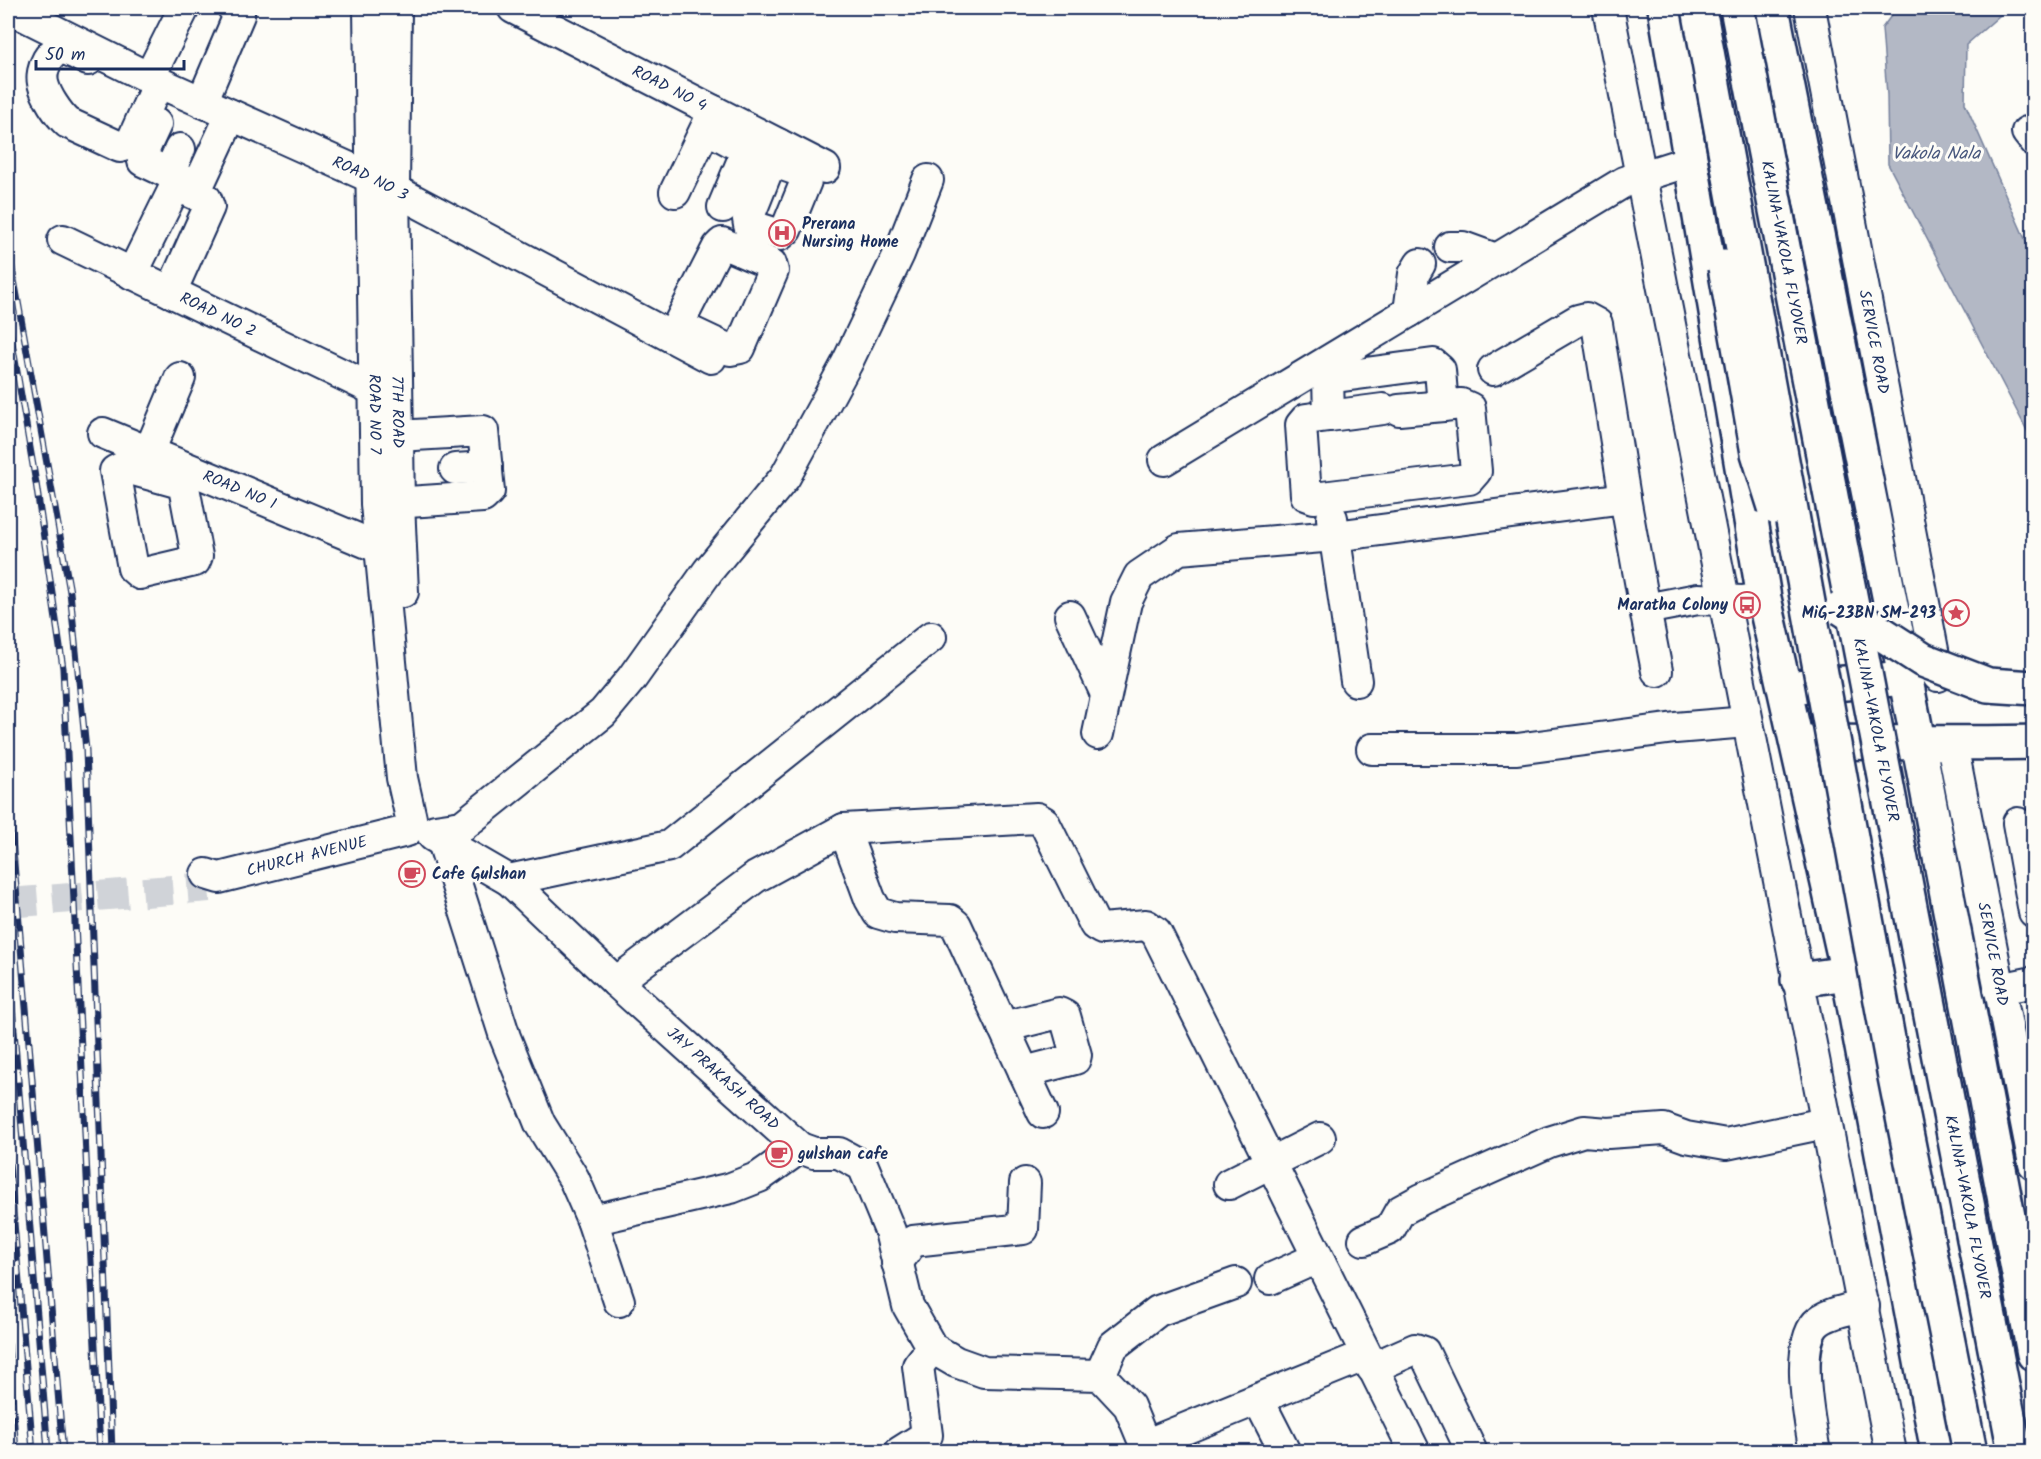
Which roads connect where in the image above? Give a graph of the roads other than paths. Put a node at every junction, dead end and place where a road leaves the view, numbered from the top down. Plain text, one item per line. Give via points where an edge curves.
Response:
1 (184, 8) edge
2 (233, 8) edge
3 (369, 8) edge
4 (396, 8) edge
5 (1608, 8) edge
6 (1665, 8) edge
7 (1677, 8) edge
8 (1700, 8) edge
9 (1737, 8) edge
10 (1772, 8) edge
11 (1810, 8) edge
12 (530, 11) edge
13 (21, 14) dead end
14 (76, 48) junction
15 (158, 81) junction
16 (206, 94) junction
17 (231, 115) junction
18 (717, 132) junction
19 (1690, 161) junction
20 (825, 168) dead end
21 (1639, 176) junction
22 (928, 180) dead end
23 (383, 184) junction
24 (675, 192) dead end
25 (723, 207) dead end
26 (63, 240) dead end
27 (1450, 247) dead end
28 (1496, 259) junction
29 (1420, 264) dead end
30 (136, 265) junction
31 (175, 283) junction
32 (1409, 312) junction
33 (711, 358) dead end
34 (1493, 370) dead end
35 (180, 378) dead end
36 (385, 395) junction
37 (1443, 406) junction
38 (1329, 416) junction
39 (386, 437) junction
40 (125, 448) junction
41 (1164, 460) dead end
42 (487, 467) junction
43 (455, 468) dead end
44 (182, 475) junction
45 (1329, 496) junction
46 (1625, 498) junction
47 (387, 504) junction
48 (1335, 536) junction
49 (390, 552) junction
50 (1764, 598) junction
51 (1723, 599) junction
52 (1645, 609) junction
53 (1070, 616) dead end
54 (931, 637) dead end
55 (1657, 671) dead end
56 (2034, 674) edge
57 (1938, 676) junction
58 (1904, 679) junction
59 (1356, 681) dead end
60 (1785, 688) junction
61 (2034, 688) edge
62 (1106, 694) junction
63 (1747, 722) junction
64 (1098, 734) dead end
65 (1918, 741) junction
66 (1795, 742) junction
67 (2034, 742) edge
68 (1952, 744) junction
69 (1372, 749) dead end
70 (2018, 823) dead end
71 (426, 829) junction
72 (844, 829) junction
73 (211, 880) tunnel mouth
74 (509, 880) junction
75 (2034, 912) edge
76 (1848, 973) junction
77 (1798, 980) junction
78 (616, 982) junction
79 (2034, 982) edge
80 (1999, 989) junction
81 (1003, 1027) junction
82 (1024, 1072) junction
83 (1043, 1113) dead end
84 (1825, 1123) junction
85 (1320, 1138) dead end
86 (800, 1148) junction
87 (1269, 1164) junction
88 (2034, 1164) edge
89 (1025, 1183) dead end
90 (1229, 1184) dead end
91 (592, 1220) junction
92 (1364, 1240) dead end
93 (1317, 1258) junction
94 (897, 1263) junction
95 (1270, 1279) dead end
96 (1236, 1282) dead end
97 (619, 1301) dead end
98 (1864, 1306) junction
99 (932, 1348) junction
100 (2034, 1354) edge
101 (1369, 1361) junction
102 (1100, 1375) junction
103 (1258, 1399) junction
104 (1147, 1448) edge
105 (900, 1452) edge
106 (1285, 1452) edge
107 (1415, 1452) edge
108 (1472, 1452) edge
109 (1815, 1452) edge
110 (1891, 1452) edge
111 (1938, 1452) edge
112 (1970, 1452) edge
113 (2014, 1452) edge

1 - 15 street
2 - 16 street via 239,15
3 - 23 street, ROAD NO 7
4 - 23 street
5 - 21 street
6 - 19 highway
7 - 61 highway, bridge via 1758,453 1784,537 1833,602 1923,660 1988,685
8 - 112 highway, bridge via 1895,1077
9 - 113 highway, KALINA-VAKOLA FLYOVER, bridge
10 - 58 highway
11 - 57 street, SERVICE ROAD
12 - 18 street, ROAD NO 4
13 - 14 street, ROAD NO 3
14 - 15 street, ROAD NO 3
14 - 15 street via 51,54 42,73 43,85 68,123 120,147 130,143
15 - 16 street, ROAD NO 3
15 - 17 street via 143,161 175,161 194,185 200,182
16 - 17 street, ROAD NO 3
17 - 23 street, ROAD NO 3
18 - 20 street, ROAD NO 4
18 - 24 street
18 - 25 street via 747,150
19 - 21 street
19 - 50 highway
21 - 28 street
21 - 51 street
22 - 71 street, CHURCH AVENUE via 899,254 847,363 785,477 708,571 632,678 603,713 462,826
23 - 33 street, ROAD NO 3 via 675,331
23 - 36 street, ROAD NO 7
26 - 30 street, ROAD NO 2
27 - 28 street via 1463,247
28 - 32 street
29 - 32 street via 1414,274
30 - 31 street, ROAD NO 2
30 - 31 street via 174,191 182,188 206,199 209,207
31 - 36 street, ROAD NO 2
32 - 41 street
34 - 46 street via 1578,320 1586,318 1597,324
35 - 40 street
36 - 39 street, ROAD NO 7
37 - 38 street
37 - 38 street via 1440,370 1433,364 1332,376 1326,381
37 - 45 street via 1461,404 1470,408 1476,471 1469,479
38 - 45 street via 1306,419 1301,425 1305,491 1309,497
39 - 42 street via 483,431
39 - 47 street, ROAD NO 7
40 - 44 street, ROAD NO 1
40 - 44 street via 114,474 133,568 140,574 195,561
42 - 43 street
42 - 47 street via 489,491 483,497
44 - 49 street, ROAD NO 1
45 - 48 street
46 - 48 street
46 - 52 street
47 - 49 street, ROAD NO 7
48 - 59 street
48 - 62 street via 1179,549 1164,558 1139,576 1126,602
49 - 71 street, ROAD NO 7 via 402,778
50 - 51 street via 1742,602
50 - 60 highway
51 - 52 street via 1698,599
51 - 63 street
52 - 55 street
53 - 62 street
54 - 74 street via 669,846
56 - 57 highway
57 - 58 highway
58 - 60 highway
58 - 65 highway
60 - 66 highway
62 - 64 street
63 - 69 street via 1517,749
63 - 77 street
65 - 66 highway
65 - 68 highway
65 - 100 highway
66 - 76 highway
67 - 68 highway
68 - 80 street, SERVICE ROAD
70 - 75 street
71 - 73 street, CHURCH AVENUE
71 - 74 street, JAY PRAKASH ROAD
71 - 91 street, ROAD NO 7 via 540,1124 574,1179
72 - 78 street via 756,877
72 - 81 street via 878,913 895,918 950,920 956,925
72 - 87 street via 1026,818 1044,822 1095,925 1102,929 1146,925 1156,932
74 - 78 street, JAY PRAKASH ROAD
76 - 77 highway
76 - 111 highway
77 - 84 street
78 - 86 street, JAY PRAKASH ROAD
79 - 80 street
80 - 88 street, SERVICE ROAD
81 - 82 street
81 - 82 street via 1059,1013 1065,1016 1075,1059
82 - 83 street
84 - 92 street via 1726,1144 1664,1129 1584,1131 1549,1142 1422,1199 1400,1211 1389,1229
84 - 98 street
85 - 87 street
86 - 91 street via 759,1177 731,1188
86 - 94 street via 814,1153 839,1153 863,1166 890,1231
87 - 90 street
87 - 93 street
89 - 94 street via 1023,1229 913,1241
91 - 97 street, ROAD NO 7
93 - 95 street
93 - 101 street
94 - 99 street via 908,1306
96 - 102 street via 1158,1311 1113,1346
98 - 109 street via 1820,1320 1811,1330 1805,1359 1807,1411
98 - 110 street
99 - 102 street via 984,1372
99 - 105 street via 918,1366 927,1435
101 - 103 street
101 - 107 street
101 - 108 street via 1415,1349 1425,1352
102 - 104 street via 1129,1406
103 - 104 street
103 - 106 street

